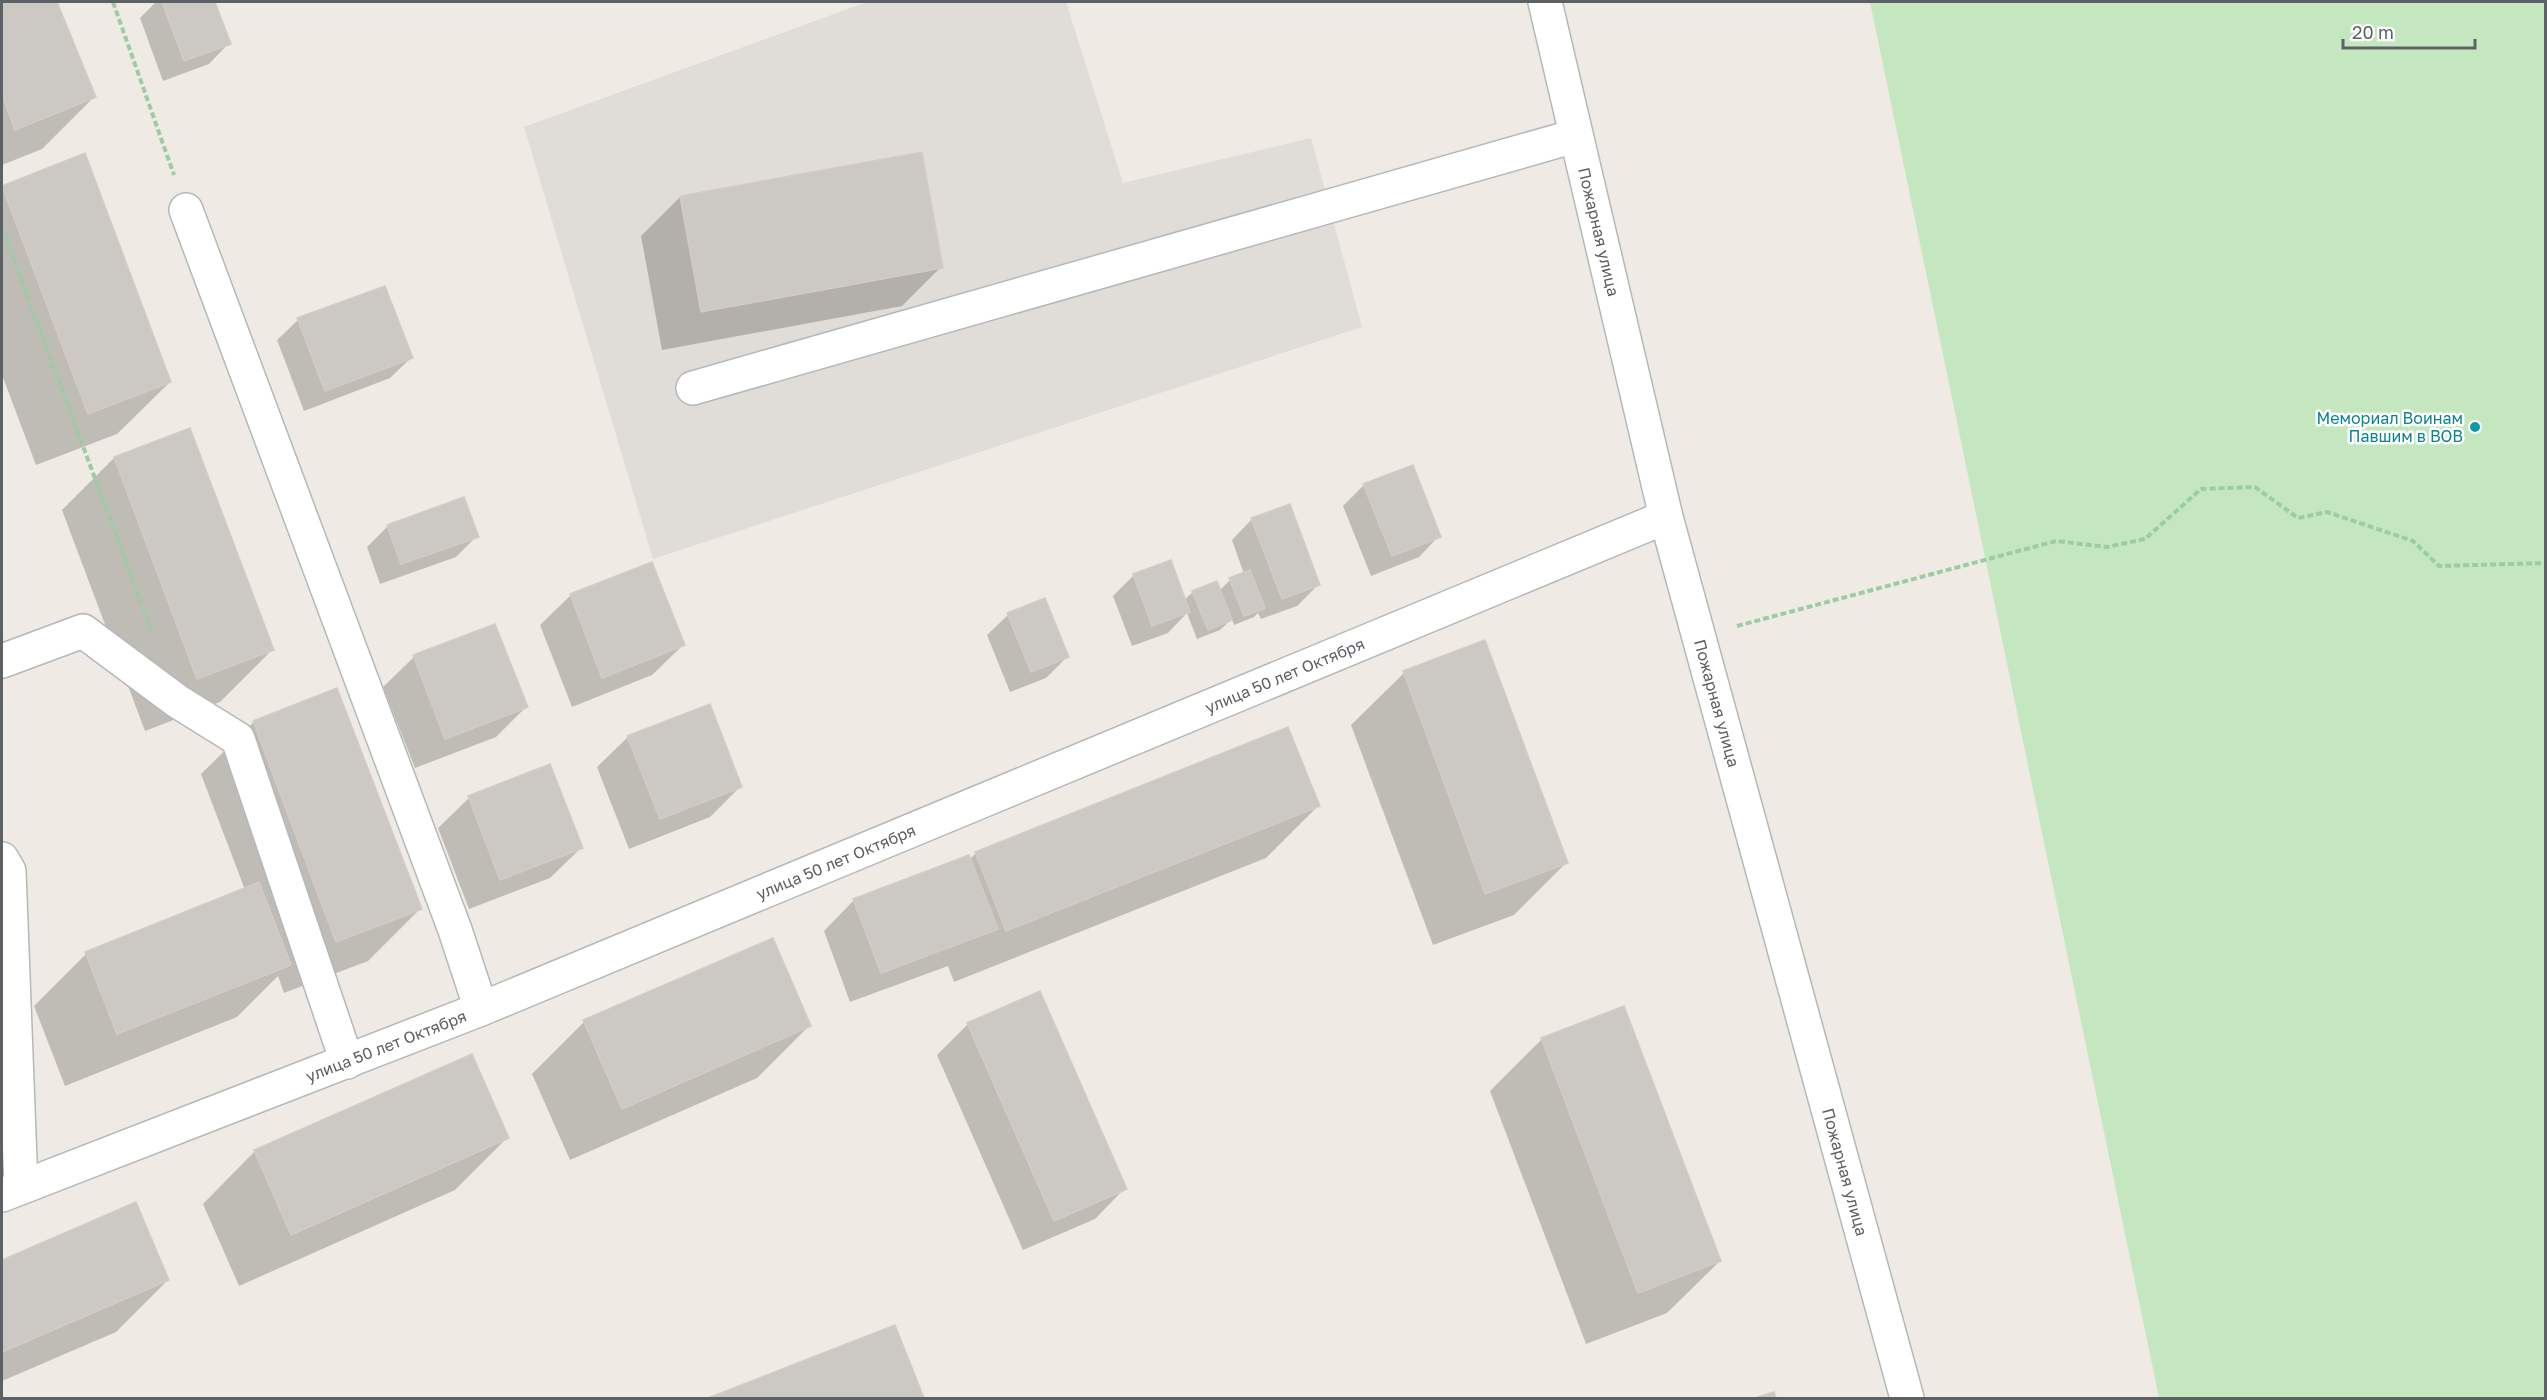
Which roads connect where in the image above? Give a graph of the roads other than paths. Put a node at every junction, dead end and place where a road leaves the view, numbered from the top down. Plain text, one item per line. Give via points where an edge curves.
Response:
1 (1545, 2) edge
2 (1575, 136) junction
3 (186, 210) road end
4 (693, 388) dead end
5 (1666, 517) junction
6 (2, 661) edge
7 (2, 859) edge
8 (482, 1009) junction
9 (347, 1062) junction
10 (11, 1191) edge
11 (1907, 1398) edge

1 - 2 street, Пожарная улица
2 - 4 street
2 - 5 street, Пожарная улица
3 - 8 street
5 - 8 street, улица 50 лет Октября
5 - 11 street, Пожарная улица
6 - 9 street via 83,631 177,701 237,739
7 - 10 street via 9,872
8 - 9 street, улица 50 лет Октября
9 - 10 street, улица 50 лет Октября

